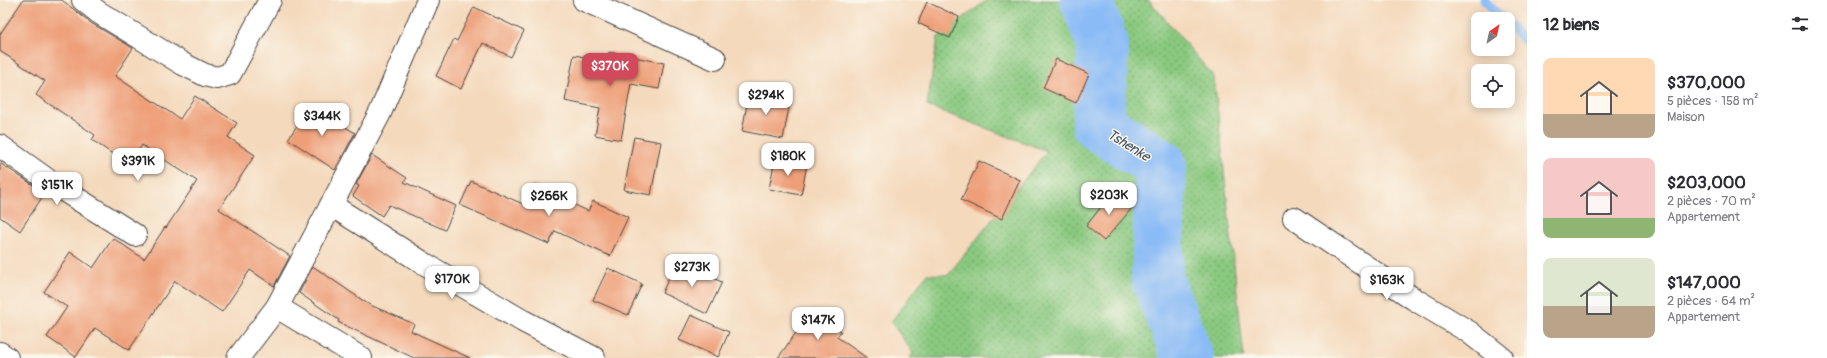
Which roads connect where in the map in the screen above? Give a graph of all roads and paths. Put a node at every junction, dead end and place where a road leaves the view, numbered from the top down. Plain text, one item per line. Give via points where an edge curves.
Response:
1 (82, 0) edge
2 (270, 0) edge
3 (428, 0) edge
4 (584, 0) edge
5 (715, 58) dead end
6 (0, 146) edge
7 (331, 205) junction
8 (1294, 218) dead end
9 (135, 235) dead end
10 (276, 307) junction
11 (0, 353) edge
12 (7, 358) edge
13 (238, 358) edge
14 (362, 358) edge
15 (594, 358) edge
16 (1502, 358) edge

1 - 2 street via 183,64 205,76 217,78 230,74
3 - 7 street via 380,113
4 - 5 street
6 - 9 street via 52,183
7 - 10 street
7 - 15 street via 425,264
8 - 16 street via 1414,299 1469,332
10 - 13 street
10 - 14 street
11 - 12 street

